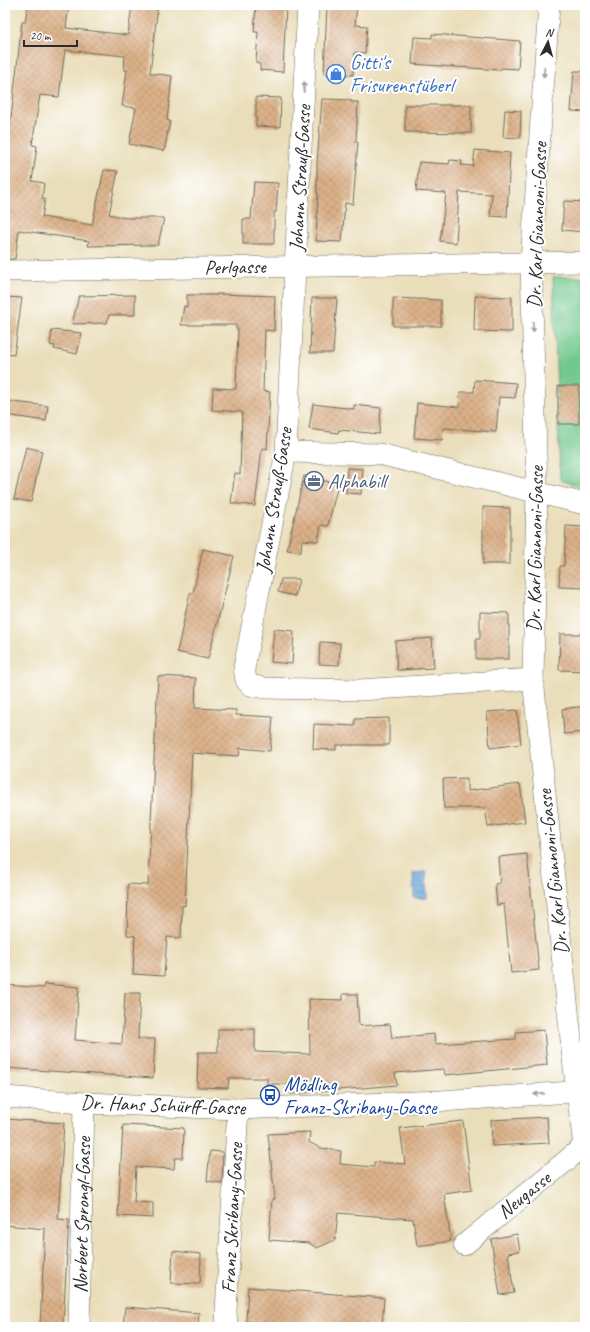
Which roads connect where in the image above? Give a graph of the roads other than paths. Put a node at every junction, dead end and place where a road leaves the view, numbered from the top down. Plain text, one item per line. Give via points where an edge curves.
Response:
1 (308, 5) edge
2 (549, 5) edge
3 (531, 262) junction
4 (585, 262) edge
5 (296, 266) junction
6 (5, 271) edge
7 (286, 452) junction
8 (537, 492) junction
9 (585, 504) edge
10 (533, 679) junction
11 (581, 1091) edge
12 (5, 1096) edge
13 (84, 1102) junction
14 (238, 1109) junction
15 (585, 1150) edge
16 (464, 1245) dead end
17 (79, 1327) edge
18 (227, 1327) edge

5 -> 1 street, Johann Strauß-Gasse
2 -> 3 street, Dr. Karl Giannoni-Gasse
3 - 4 street, Perlgasse
3 - 5 street, Perlgasse
3 -> 8 street, Dr. Karl Giannoni-Gasse
5 - 6 street, Perlgasse
5 - 7 street, Johann Strauß-Gasse
7 - 8 street via 378,454
7 - 10 street, Johann Strauß-Gasse via 244,668 246,680 250,685 265,688 359,690
8 - 9 street
8 - 10 street, Dr. Karl Giannoni-Gasse
10 - 11 street, Dr. Karl Giannoni-Gasse
11 -> 14 street, Dr. Hans Schürff-Gasse via 441,1101
11 - 15 street, Dr. Karl Giannoni-Gasse
12 - 13 street, Dr. Hans Schürff-Gasse
13 - 14 street, Dr. Hans Schürff-Gasse
13 - 17 street, Norbert Sprongl-Gasse
14 - 18 street, Franz Skribany-Gasse
15 - 16 street, Neugasse

